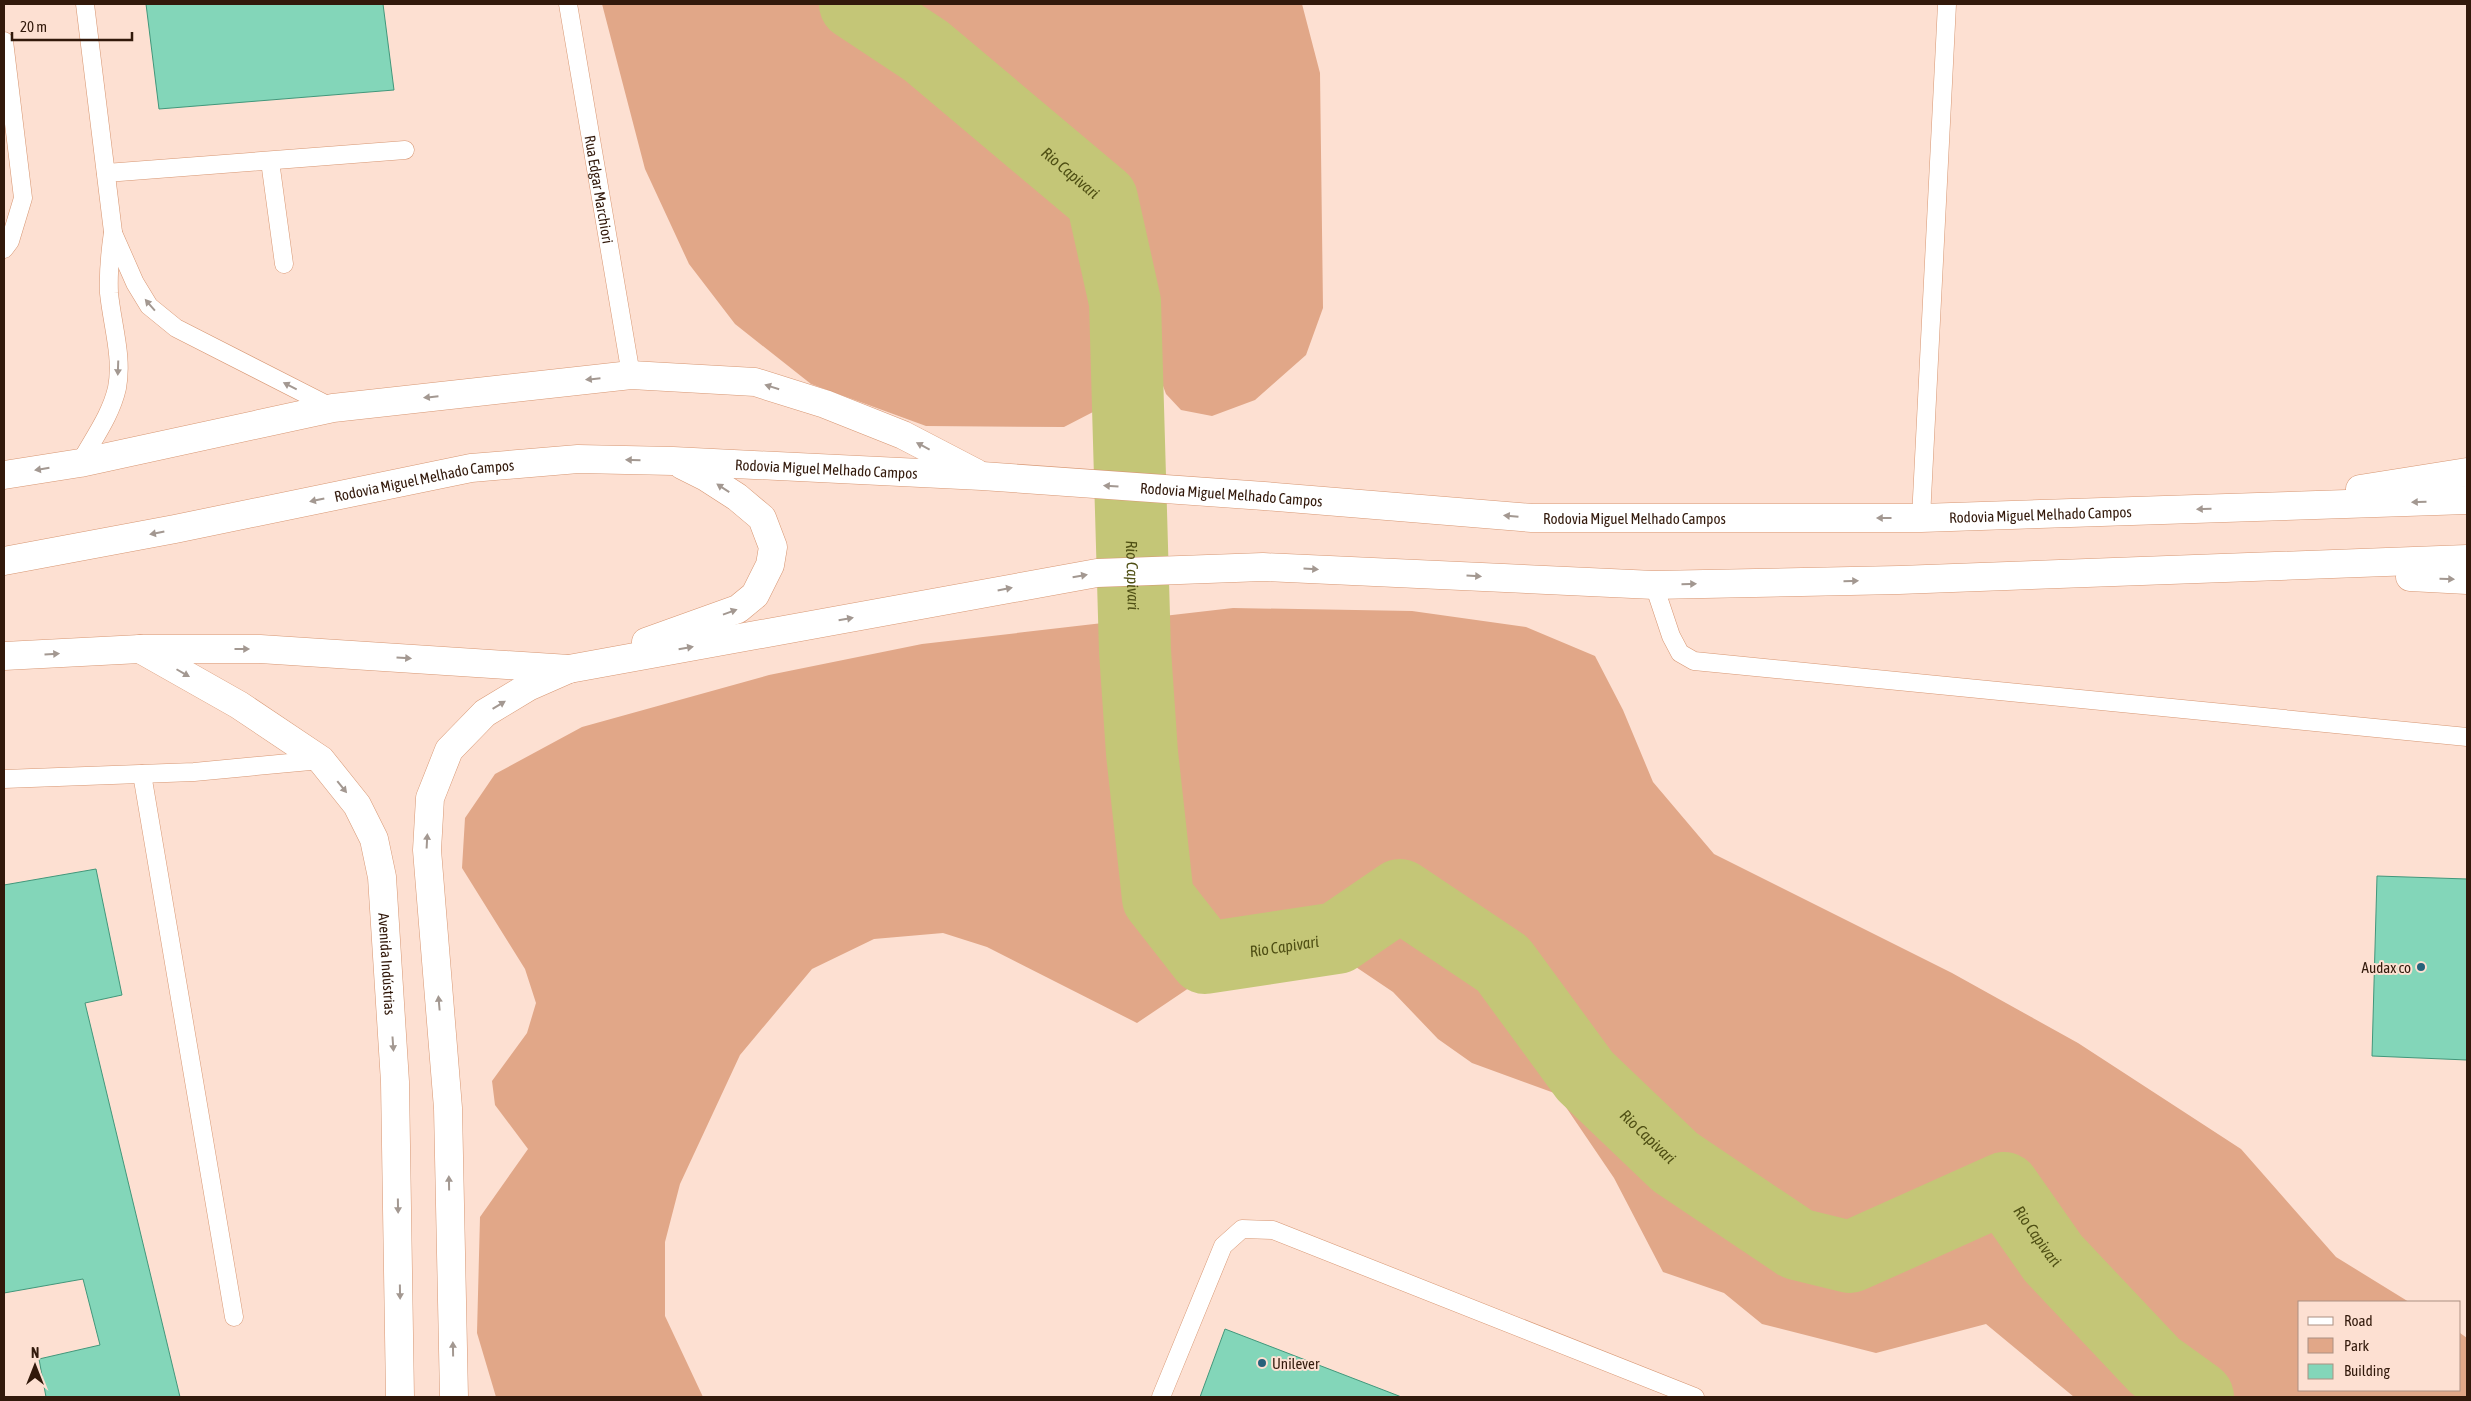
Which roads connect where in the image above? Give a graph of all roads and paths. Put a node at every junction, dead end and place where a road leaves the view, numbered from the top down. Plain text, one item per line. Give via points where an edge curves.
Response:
1 (86, 4) edge
2 (568, 4) edge
3 (1948, 4) edge
4 (4, 41) edge
5 (405, 150) dead end
6 (270, 161) junction
7 (106, 173) junction
8 (113, 232) junction
9 (4, 249) edge
10 (284, 264) dead end
11 (631, 375) junction
12 (333, 408) junction
13 (673, 461) junction
14 (80, 463) junction
15 (2467, 472) edge
16 (4, 474) edge
17 (982, 476) junction
18 (2467, 500) edge
19 (2246, 507) junction
20 (1921, 518) junction
21 (2467, 559) edge
22 (4, 561) edge
23 (2223, 569) junction
24 (2467, 580) edge
25 (1654, 585) junction
26 (140, 649) junction
27 (4, 656) edge
28 (569, 670) junction
29 (2467, 736) edge
30 (321, 760) junction
31 (142, 774) junction
32 (4, 780) edge
33 (234, 1317) dead end
34 (400, 1397) edge
35 (454, 1397) edge
36 (1161, 1397) edge
37 (1694, 1397) edge

1 - 7 lane
2 - 11 lane, Rua Edgar Marchiori
3 - 20 lane
4 - 9 lane via 23,198 10,242
5 - 6 lane
6 - 7 lane
6 - 10 lane
7 - 8 lane
12 -> 8 lane via 176,328 149,306 135,283
8 -> 14 lane via 109,283 118,358 117,387 110,410
11 -> 12 main road
17 -> 11 main road via 903,435 825,404 755,382
12 - 14 main road
13 - 17 main road, Rodovia Miguel Melhado Campos
13 -> 22 main road, Rodovia Miguel Melhado Campos via 578,459 471,468
28 -> 13 main road via 738,609 755,595 764,581 773,547 762,518 706,477
14 -> 16 main road
15 - 19 main road
20 -> 17 main road, Rodovia Miguel Melhado Campos via 1532,518
18 -> 19 main road, Rodovia Miguel Melhado Campos
19 -> 20 main road, Rodovia Miguel Melhado Campos
21 - 23 main road
23 -> 24 main road
25 -> 23 main road
28 -> 25 main road via 1097,573 1263,567
25 - 29 lane via 1670,636 1680,653 1694,661 1718,666
27 -> 26 main road
26 -> 28 main road via 260,649
26 -> 30 main road, Avenida Indústrias via 239,706
35 -> 28 main road via 448,1108 427,850 430,798 449,750 485,713 528,687
30 - 31 lane
30 -> 34 main road, Avenida Indústrias via 357,805 374,839 382,877 395,1082
31 - 32 lane
31 - 33 lane
36 - 37 lane via 1223,1246 1242,1229 1273,1230

